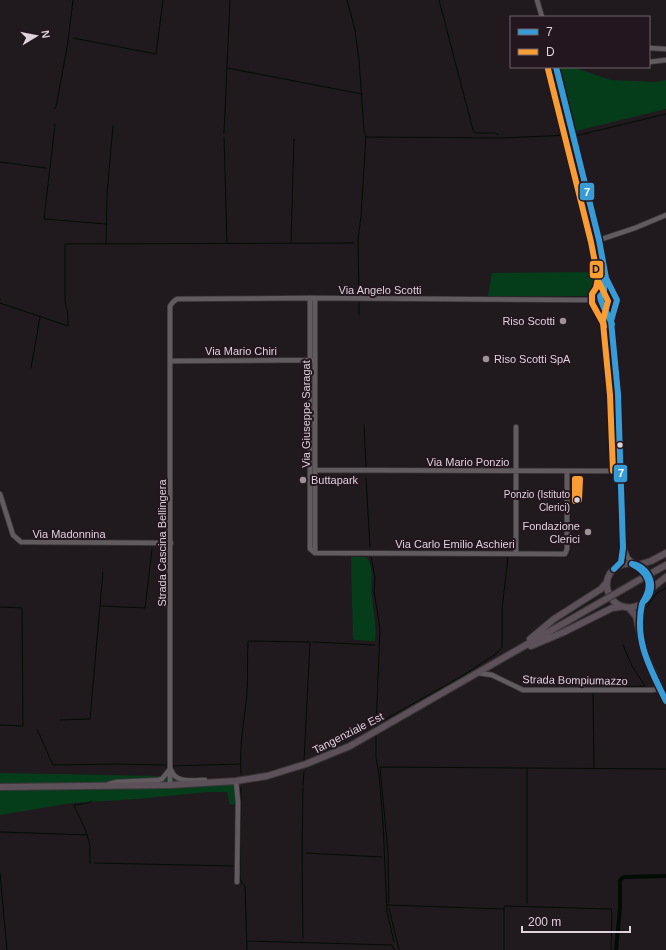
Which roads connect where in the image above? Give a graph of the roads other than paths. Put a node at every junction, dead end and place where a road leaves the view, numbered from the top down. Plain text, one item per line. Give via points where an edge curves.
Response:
1 (538, 0) edge
2 (542, 16) edge
3 (650, 48) edge
4 (666, 49) edge
5 (666, 60) edge
6 (650, 62) edge
7 (556, 68) edge
8 (666, 214) edge
9 (599, 240) junction
10 (606, 278) junction
11 (604, 292) junction
12 (613, 292) junction
13 (600, 296) junction
14 (313, 298) junction
15 (587, 300) junction
16 (173, 302) joint
17 (615, 305) junction
18 (603, 306) junction
19 (611, 321) junction
20 (313, 360) junction
21 (170, 361) junction
22 (516, 427) dead end
23 (315, 470) junction
24 (516, 471) junction
25 (567, 471) junction
26 (621, 471) junction
27 (0, 494) edge
28 (171, 543) junction
29 (623, 548) junction
30 (315, 553) junction
31 (666, 553) edge
32 (516, 554) junction
33 (637, 564) junction
34 (666, 565) edge
35 (614, 569) junction
36 (666, 577) edge
37 (607, 580) junction
38 (652, 588) junction
39 (642, 604) junction
40 (620, 606) junction
41 (629, 608) junction
42 (638, 625) junction
43 (522, 647) junction
44 (490, 665) junction
45 (477, 672) junction
46 (492, 675) junction
47 (661, 689) junction
48 (666, 701) edge
49 (170, 769) junction
50 (236, 781) junction
51 (216, 782) junction
52 (107, 785) junction
53 (170, 785) junction
54 (0, 787) edge
55 (237, 882) dead end

1 - 2 street
3 - 4 street
5 - 6 street
7 - 9 street
8 - 9 street
9 - 10 street
10 - 11 street
10 - 12 street
11 - 12 street
11 - 13 street
12 - 17 street via 617,300
13 - 15 street, Via Angelo Scotti
13 - 18 street
14 - 15 street, Via Angelo Scotti
14 - 16 street, Via Angelo Scotti
14 - 20 street, Via Giuseppe Saragat
15 - 18 street, Via Angelo Scotti
16 - 21 street, Strada Cascina Bellingera via 170,306
17 - 18 street via 611,308
17 - 19 street
18 - 19 street
19 - 26 street via 618,394
20 - 21 street, Via Mario Chiri
20 - 23 street, Via Giuseppe Saragat
20 - 30 street, Via Giuseppe Saragat via 310,549
21 - 28 street, Strada Cascina Bellingera
22 - 24 street
23 - 24 street, Via Mario Ponzio
23 - 30 street, Via Giuseppe Saragat
24 - 25 street, Via Mario Ponzio
24 - 32 street
25 - 26 street, Via Mario Ponzio
25 - 32 street, Via Carlo Emilio Aschieri via 565,554
26 - 29 street
27 - 28 street, Via Madonnina via 13,535 21,542
28 - 49 street, Strada Cascina Bellingera
29 - 33 street via 628,558
29 - 35 street via 621,562
30 - 32 street, Via Carlo Emilio Aschieri
31 - 33 main road via 651,561
33 - 35 main road via 624,564
33 - 38 main road via 649,574
34 - 43 main road, Tangenziale Est, bridge
35 - 37 main road
36 - 38 main road
37 - 40 main road via 609,596
37 - 43 main road via 601,589 554,619
38 - 39 main road via 647,600
39 - 41 main road
39 - 42 main road
40 - 41 main road
40 - 43 main road via 564,632
41 - 42 main road via 636,616
42 - 47 main road via 644,652
43 - 44 main road, Tangenziale Est
44 - 45 main road, Tangenziale Est
44 - 46 street
45 - 46 street, Strada Bompiumazzo
45 - 50 main road, Tangenziale Est via 350,746 319,760 267,776
46 - 47 street, Strada Bompiumazzo via 516,688 526,690
47 - 48 main road
49 - 51 street via 172,774 182,780
49 - 52 street via 158,780 117,782
49 - 53 street, Strada Cascina Bellingera
50 - 51 main road, Tangenziale Est
50 - 55 street
51 - 53 main road, Tangenziale Est
52 - 53 main road, Tangenziale Est
52 - 54 main road, Tangenziale Est

